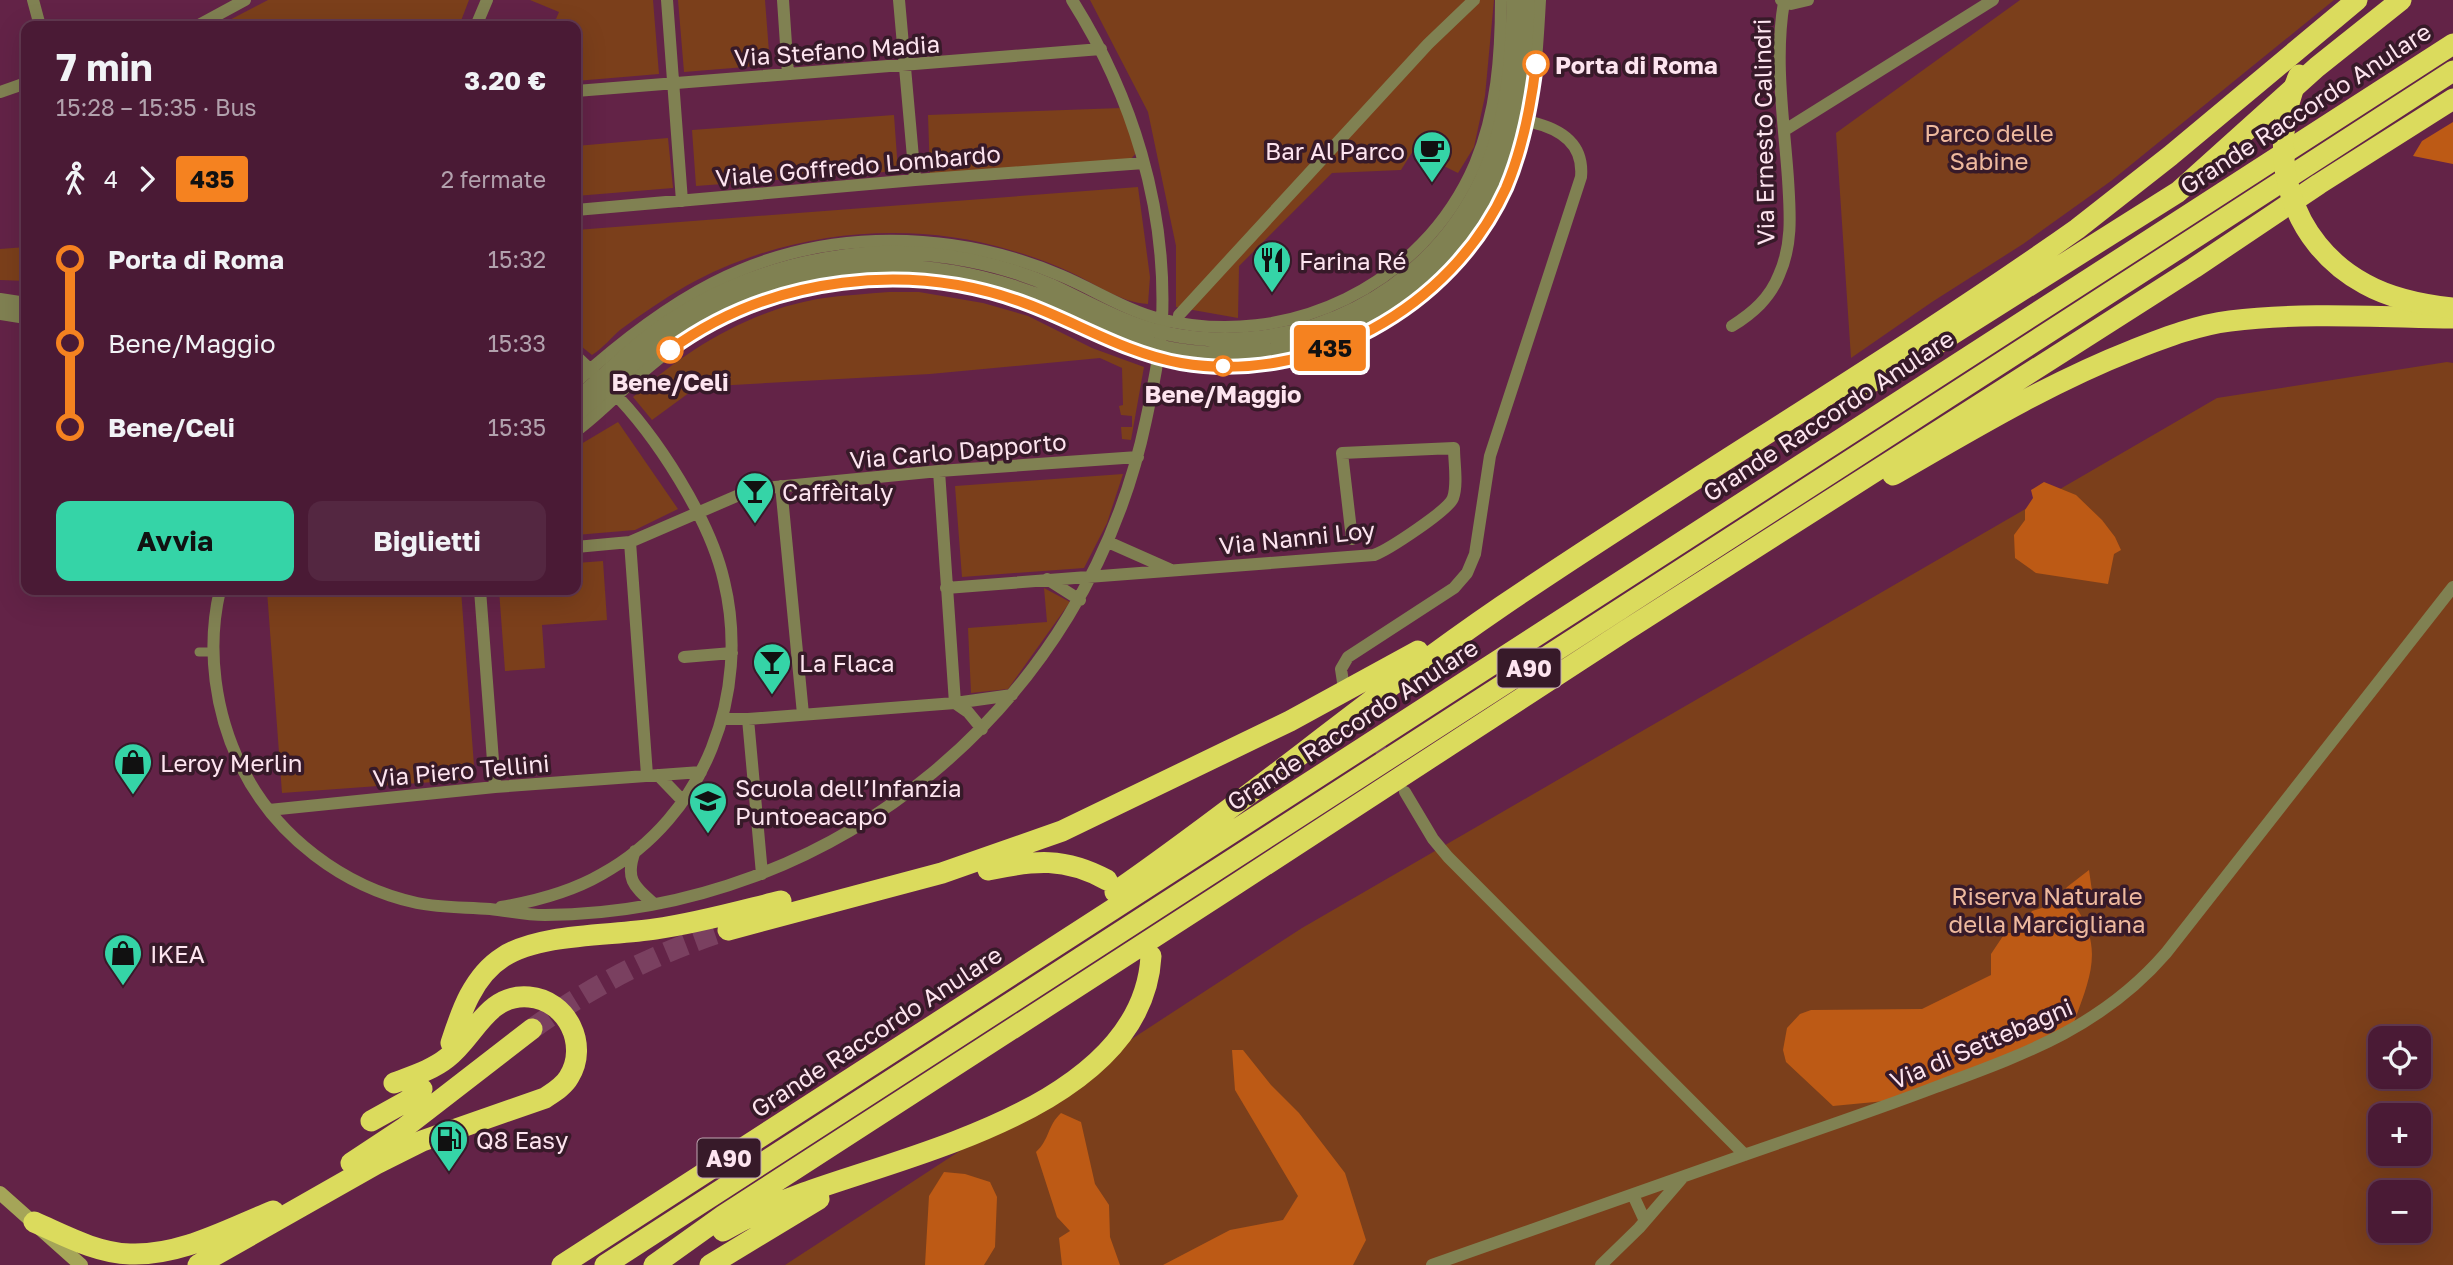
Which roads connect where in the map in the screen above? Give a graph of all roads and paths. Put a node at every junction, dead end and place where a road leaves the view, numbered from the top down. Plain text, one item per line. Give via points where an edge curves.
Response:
1 (33, 0) edge
2 (246, 0) edge
3 (487, 0) edge
4 (667, 0) edge
5 (783, 0) edge
6 (899, 0) edge
7 (1072, 0) edge
8 (1474, 0) edge
9 (1501, 0) edge
10 (1514, 0) edge
11 (1528, 0) edge
12 (1540, 0) edge
13 (1808, 0) edge
14 (1993, 0) edge
15 (2358, 0) edge
16 (2401, 0) edge
17 (1782, 1) edge
18 (39, 21) edge
19 (206, 21) edge
20 (478, 21) edge
21 (2453, 44) edge
22 (1101, 49) junction
23 (907, 66) junction
24 (2453, 71) edge
25 (788, 74) junction
26 (672, 83) junction
27 (21, 85) edge
28 (581, 91) edge
29 (0, 92) edge
30 (2453, 99) edge
31 (1531, 122) dead end
32 (1785, 130) junction
33 (1144, 163) junction
34 (915, 180) junction
35 (682, 201) junction
36 (581, 210) edge
37 (1039, 267) junction
38 (1017, 280) junction
39 (703, 288) junction
40 (0, 300) edge
41 (721, 300) junction
42 (1023, 302) junction
43 (21, 303) edge
44 (2453, 308) edge
45 (0, 313) edge
46 (21, 316) edge
47 (1179, 316) dead end
48 (2453, 318) edge
49 (719, 320) junction
50 (1732, 326) dead end
51 (1305, 336) junction
52 (1160, 339) junction
53 (581, 361) edge
54 (581, 382) edge
55 (603, 383) junction
56 (581, 395) edge
57 (581, 409) edge
58 (581, 422) edge
59 (1138, 457) junction
60 (939, 471) junction
61 (1709, 472) junction
62 (781, 486) junction
63 (698, 513) junction
64 (1352, 539) dead end
65 (629, 542) junction
66 (1108, 542) junction
67 (581, 547) edge
68 (1172, 570) junction
69 (1092, 577) junction
70 (1047, 579) junction
71 (2453, 587) edge
72 (946, 588) junction
73 (219, 595) edge
74 (480, 595) edge
75 (1080, 600) junction
76 (1506, 603) junction
77 (1625, 631) junction
78 (199, 652) dead end
79 (214, 652) junction
80 (732, 653) junction
81 (684, 657) dead end
82 (1343, 682) dead end
83 (1012, 695) junction
84 (955, 703) junction
85 (803, 714) junction
86 (723, 719) junction
87 (748, 719) junction
88 (982, 729) junction
89 (701, 772) junction
90 (652, 775) junction
91 (1154, 786) junction
92 (495, 787) junction
93 (1405, 792) dead end
94 (683, 801) junction
95 (269, 810) junction
96 (635, 851) junction
97 (762, 874) junction
98 (1108, 880) dead end
99 (849, 899) junction
100 (653, 903) junction
101 (487, 909) junction
102 (728, 930) tunnel mouth
103 (1151, 956) dead end
104 (532, 1029) tunnel mouth
105 (451, 1043) dead end
106 (895, 1051) junction
107 (394, 1083) dead end
108 (422, 1089) dead end
109 (371, 1121) dead end
110 (917, 1154) junction
111 (1745, 1155) junction
112 (1683, 1177) junction
113 (0, 1193) edge
114 (1633, 1195) junction
115 (278, 1209) junction
116 (1645, 1221) junction
117 (34, 1222) junction
118 (81, 1265) edge
119 (189, 1265) edge
120 (198, 1265) edge
121 (562, 1265) edge
122 (605, 1265) edge
123 (653, 1265) edge
124 (663, 1265) edge
125 (710, 1265) edge
126 (1432, 1265) edge
127 (1601, 1265) edge

1 - 18 street
2 - 19 street
3 - 20 street
4 - 26 street
5 - 25 street
6 - 23 street
7 - 22 street
8 - 47 street via 1428,44
9 - 51 street via 1491,114 1475,163 1453,204 1408,257
10 - 51 street via 1503,117 1488,165 1461,216 1431,253 1395,285
11 - 51 street via 1516,119 1500,169 1471,225 1438,264 1401,297 1360,322
12 - 51 street via 1535,75 1525,131 1489,219 1457,262 1412,304 1366,333
13 - 17 street, Via Ernesto Calindri via 1800,4
14 - 32 street
15 - 44 highway, bridge via 2310,57 2294,86 2282,138 2289,189 2314,238 2352,277 2401,299
15 - 61 highway, Grande Raccordo Anulare via 2085,224
16 - 61 highway via 2317,67 2178,192 1924,352
17 - 32 street, Via Ernesto Calindri via 1779,44
21 - 106 highway, Grande Raccordo Anulare / A90
22 - 23 street, Via Stefano Madia
22 - 33 street via 1127,107
23 - 25 street, Via Stefano Madia
23 - 34 street
24 - 122 highway, Grande Raccordo Anulare / A90
25 - 26 street, Via Stefano Madia
26 - 28 street, Via Stefano Madia
26 - 35 street
27 - 29 street
30 - 77 highway
31 - 82 street via 1556,129 1569,139 1580,159 1581,177 1490,456 1475,554 1454,588 1348,657 1342,667
32 - 50 street, Via Ernesto Calindri via 1790,217 1785,261 1763,302
33 - 34 street, Viale Goffredo Lombardo
33 - 52 street via 1160,248
34 - 35 street, Viale Goffredo Lombardo
35 - 36 street, Viale Goffredo Lombardo
37 - 38 street
37 - 39 street via 962,247 874,241 797,251 737,270
37 - 52 street via 1135,310
38 - 41 street via 946,271 847,268
38 - 42 street
38 - 52 street via 1135,339
39 - 41 street
39 - 55 street via 646,322
40 - 43 street
41 - 49 street
41 - 55 street via 652,334
42 - 49 street via 959,284 878,280 786,294
42 - 52 street via 1131,350
45 - 46 street
48 - 77 highway via 2239,320 2171,335 2089,368 1981,424
49 - 55 street via 661,357
51 - 52 street via 1270,324 1203,326
51 - 52 street via 1268,350 1237,352 1199,352
52 - 59 street
53 - 55 street
54 - 55 street
55 - 56 street
55 - 57 street
55 - 58 street
55 - 63 street via 662,454
59 - 60 street, Via Carlo Dapporto
59 - 66 street
60 - 62 street, Via Carlo Dapporto
60 - 72 street
61 - 76 highway, Grande Raccordo Anulare
62 - 63 street, Via Carlo Dapporto via 747,492
62 - 85 street
63 - 65 street, Via Carlo Dapporto
63 - 80 street via 725,583
64 - 68 street, Via Nanni Loy via 1342,453 1454,448 1455,490 1450,503 1381,552
65 - 67 street, Via Carlo Dapporto
65 - 90 street
66 - 68 street, Via Nanni Loy
66 - 69 street
68 - 69 street, Via Nanni Loy
69 - 70 street, Via Nanni Loy
69 - 75 street
70 - 72 street, Via Nanni Loy
70 - 75 street
71 - 111 street, Via di Settebagni via 2175,943 2129,992 2074,1029 1994,1066
72 - 84 street
73 - 79 street
74 - 92 street
75 - 83 street
76 - 91 highway via 1290,722
76 - 106 highway via 1192,837 967,989
77 - 123 highway
78 - 79 street
79 - 95 street via 225,727 244,773
80 - 81 street
80 - 86 street
83 - 84 street
83 - 88 street
84 - 85 street
84 - 88 street
85 - 87 street
86 - 87 street
86 - 89 street
87 - 97 street
88 - 97 street via 887,809
89 - 90 street, Via Piero Tellini
89 - 94 street
90 - 92 street, Via Piero Tellini
90 - 94 street
91 - 99 highway via 1062,831
91 - 105 highway via 946,860 678,926 525,947 503,957 481,977
92 - 95 street, Via Piero Tellini
93 - 111 street via 1448,857
94 - 96 street
95 - 101 street via 315,855 361,883 419,903
96 - 100 street via 632,881
96 - 101 street via 600,876 569,890
97 - 100 street
98 - 99 highway via 1078,866 1037,861
99 - 102 highway
100 - 101 street via 553,915
103 - 110 highway via 1136,1011 1116,1042 1089,1070 1027,1110
104 - 115 highway via 404,1128
106 - 121 highway, Grande Raccordo Anulare / A90
107 - 120 highway via 448,1058 486,1013 518,997 536,998 557,1009 575,1035 571,1074 545,1098 422,1141
108 - 109 highway
110 - 124 highway via 776,1204
110 - 125 highway via 807,1205
111 - 112 street, Via di Settebagni
112 - 114 street, Via di Settebagni
112 - 116 street
113 - 117 main road
114 - 116 street
114 - 126 street, Via di Settebagni
115 - 117 highway via 189,1244 150,1253 107,1250
115 - 119 highway
116 - 127 street
117 - 118 main road

